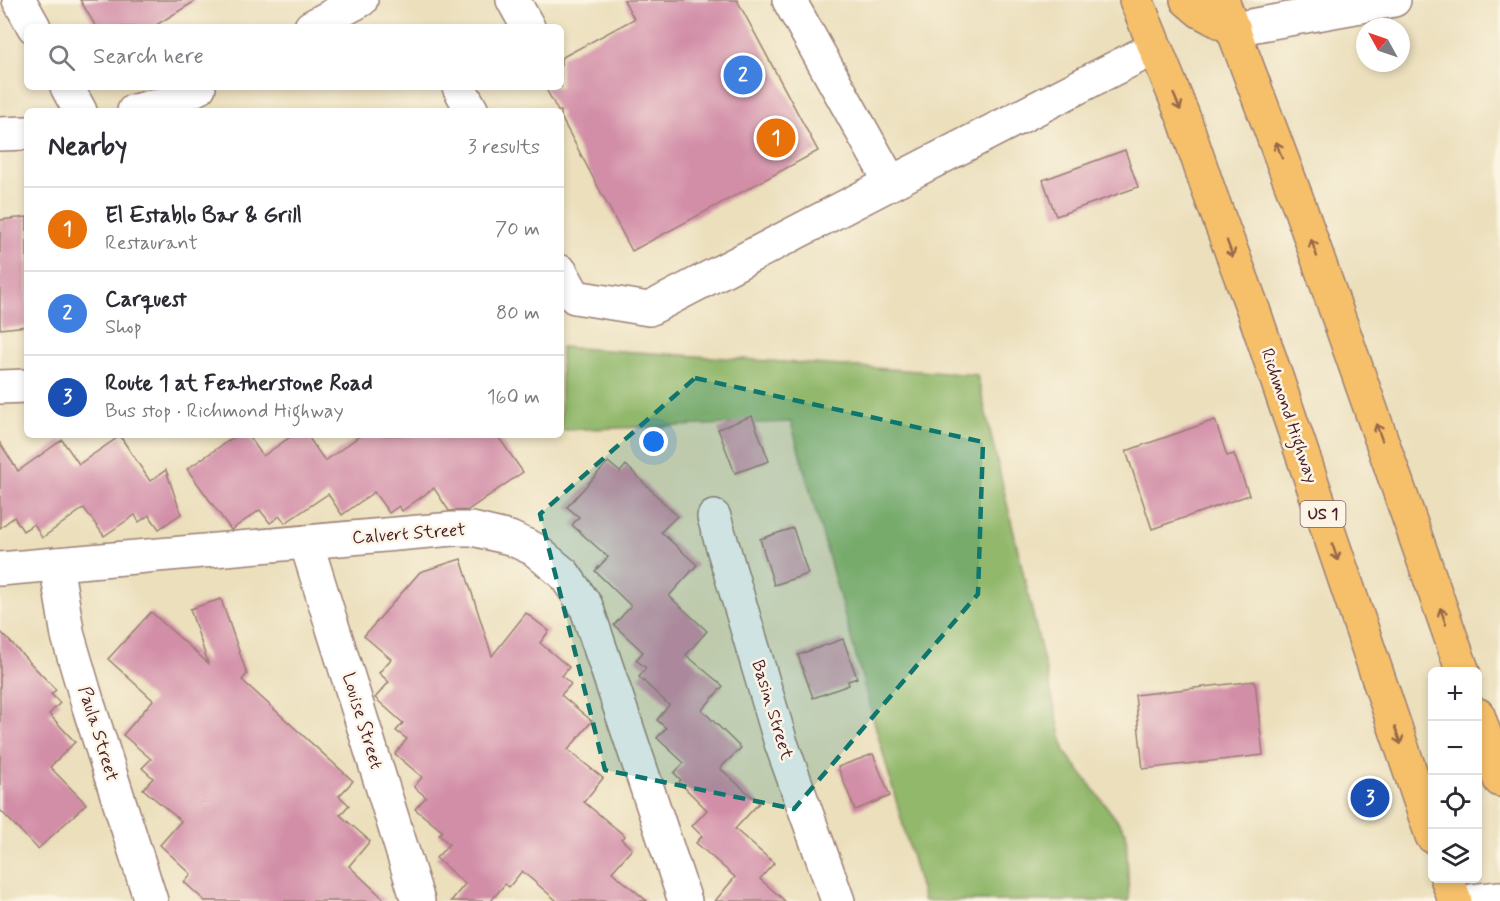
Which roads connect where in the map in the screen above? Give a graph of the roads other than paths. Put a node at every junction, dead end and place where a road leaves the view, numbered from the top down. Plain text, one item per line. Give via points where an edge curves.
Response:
1 (19, 0) edge
2 (361, 0) edge
3 (513, 0) edge
4 (789, 0) edge
5 (1136, 0) edge
6 (1187, 0) edge
7 (1394, 0) edge
8 (1228, 15) edge
9 (32, 24) edge
10 (317, 24) edge
11 (526, 24) edge
12 (1154, 48) junction
13 (69, 90) edge
14 (461, 90) edge
15 (185, 100) edge
16 (78, 108) edge
17 (147, 108) edge
18 (470, 108) edge
19 (24, 133) edge
20 (0, 134) edge
21 (891, 183) junction
22 (564, 277) edge
23 (24, 386) edge
24 (0, 387) edge
25 (714, 517) dead end
26 (306, 542) junction
27 (56, 564) junction
28 (0, 568) edge
29 (1460, 667) edge
30 (1480, 721) edge
31 (1500, 780) edge
32 (1430, 829) edge
33 (1448, 883) edge
34 (1500, 898) edge
35 (151, 901) edge
36 (418, 901) edge
37 (686, 901) edge
38 (838, 901) edge
39 (1455, 901) edge
40 (1472, 901) edge

1 - 9 street
2 - 10 street
3 - 11 street
4 - 21 street
5 - 12 main road, Richmond Highway / US 1
6 - 8 main road via 1200,11
7 - 8 street
29 -> 8 main road via 1299,205
12 - 21 street
12 -> 32 main road, Richmond Highway / US 1 via 1185,121 1253,309
13 - 16 street
14 - 18 street
15 - 17 street
19 - 20 street
21 - 22 street via 649,309 575,297
23 - 24 street
25 - 38 street, Basin Street via 781,743
26 - 27 street, Calvert Street
26 - 36 street, Louise Street
26 - 37 street, Calvert Street via 472,529 510,538 534,549 564,574 586,606
27 - 28 street, Calvert Street
27 - 35 street, Paula Street via 68,636
30 - 31 main road
33 - 39 main road
34 - 40 street

